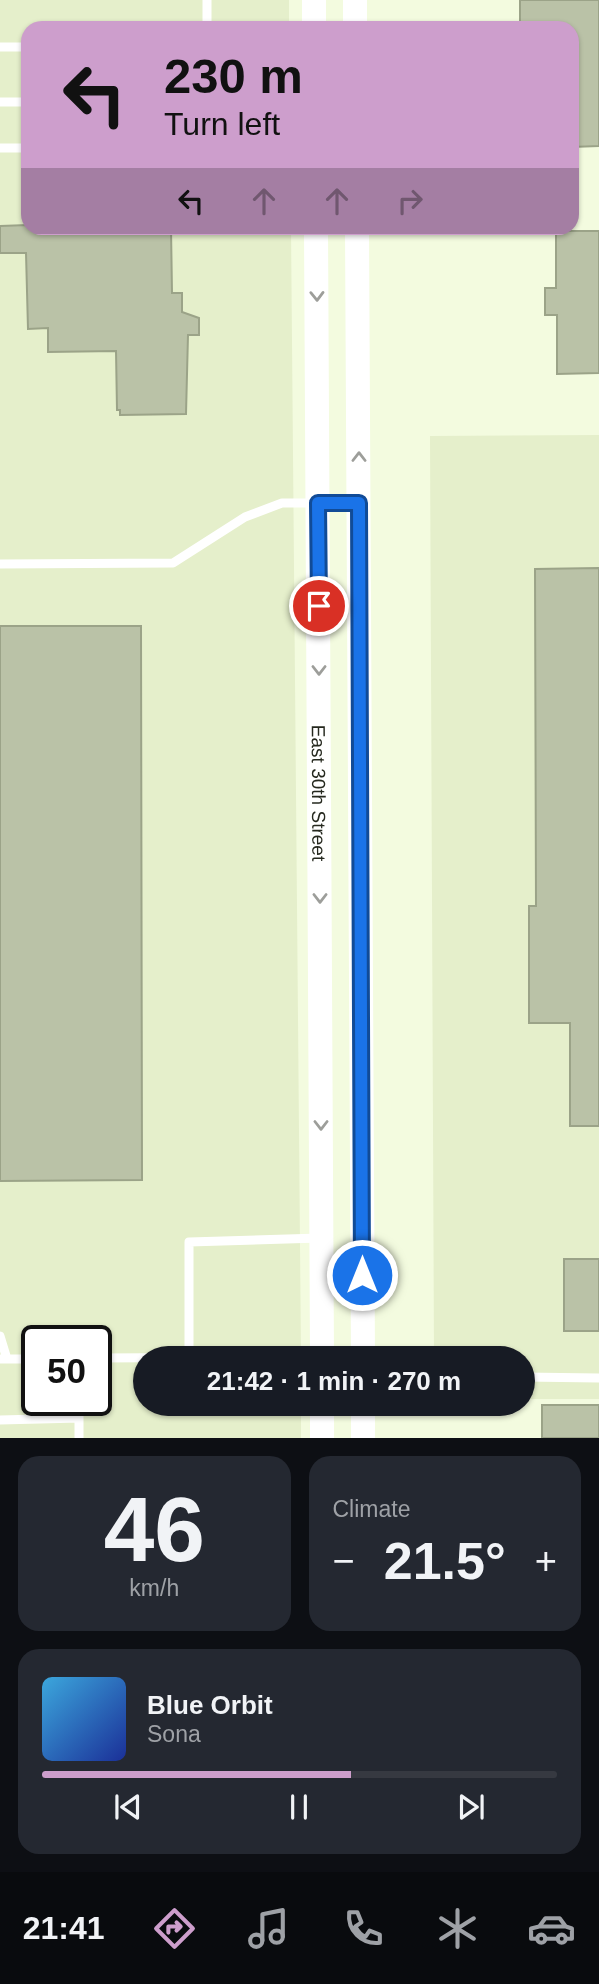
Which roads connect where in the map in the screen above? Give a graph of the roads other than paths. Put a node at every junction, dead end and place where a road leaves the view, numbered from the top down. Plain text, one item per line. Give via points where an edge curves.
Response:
1 (207, 0) edge
2 (314, 0) edge
3 (355, 0) edge
4 (207, 21) edge
5 (314, 21) edge
6 (355, 21) edge
7 (0, 47) edge
8 (21, 47) edge
9 (0, 102) edge
10 (21, 102) edge
11 (0, 148) edge
12 (21, 148) edge
13 (316, 235) edge
14 (357, 235) edge
15 (318, 503) junction
16 (359, 503) junction
17 (0, 564) edge
18 (322, 1238) junction
19 (0, 1336) edge
20 (189, 1346) edge
21 (322, 1346) edge
22 (363, 1346) edge
23 (112, 1358) edge
24 (133, 1358) edge
25 (4, 1359) edge
26 (535, 1377) edge
27 (599, 1378) edge
28 (322, 1416) edge
29 (363, 1416) edge
30 (79, 1418) joint
31 (0, 1420) edge
32 (79, 1438) edge
33 (322, 1438) edge
34 (363, 1438) edge

1 - 4 lane
2 - 5 main road
3 - 6 main road
7 - 8 lane
9 - 10 lane
11 - 12 lane
13 -> 15 main road, East 30th Street
16 -> 14 main road, East 30th Street
15 - 16 main road
15 - 17 lane via 282,503 245,517 173,563
15 -> 18 main road, East 30th Street
16 - 22 main road, East 30th Street
18 - 20 lane via 189,1242
18 - 21 main road, East 30th Street
19 - 25 lane
23 - 24 lane
26 - 27 lane
28 - 33 main road
29 - 34 main road
30 - 31 lane
30 - 32 lane

